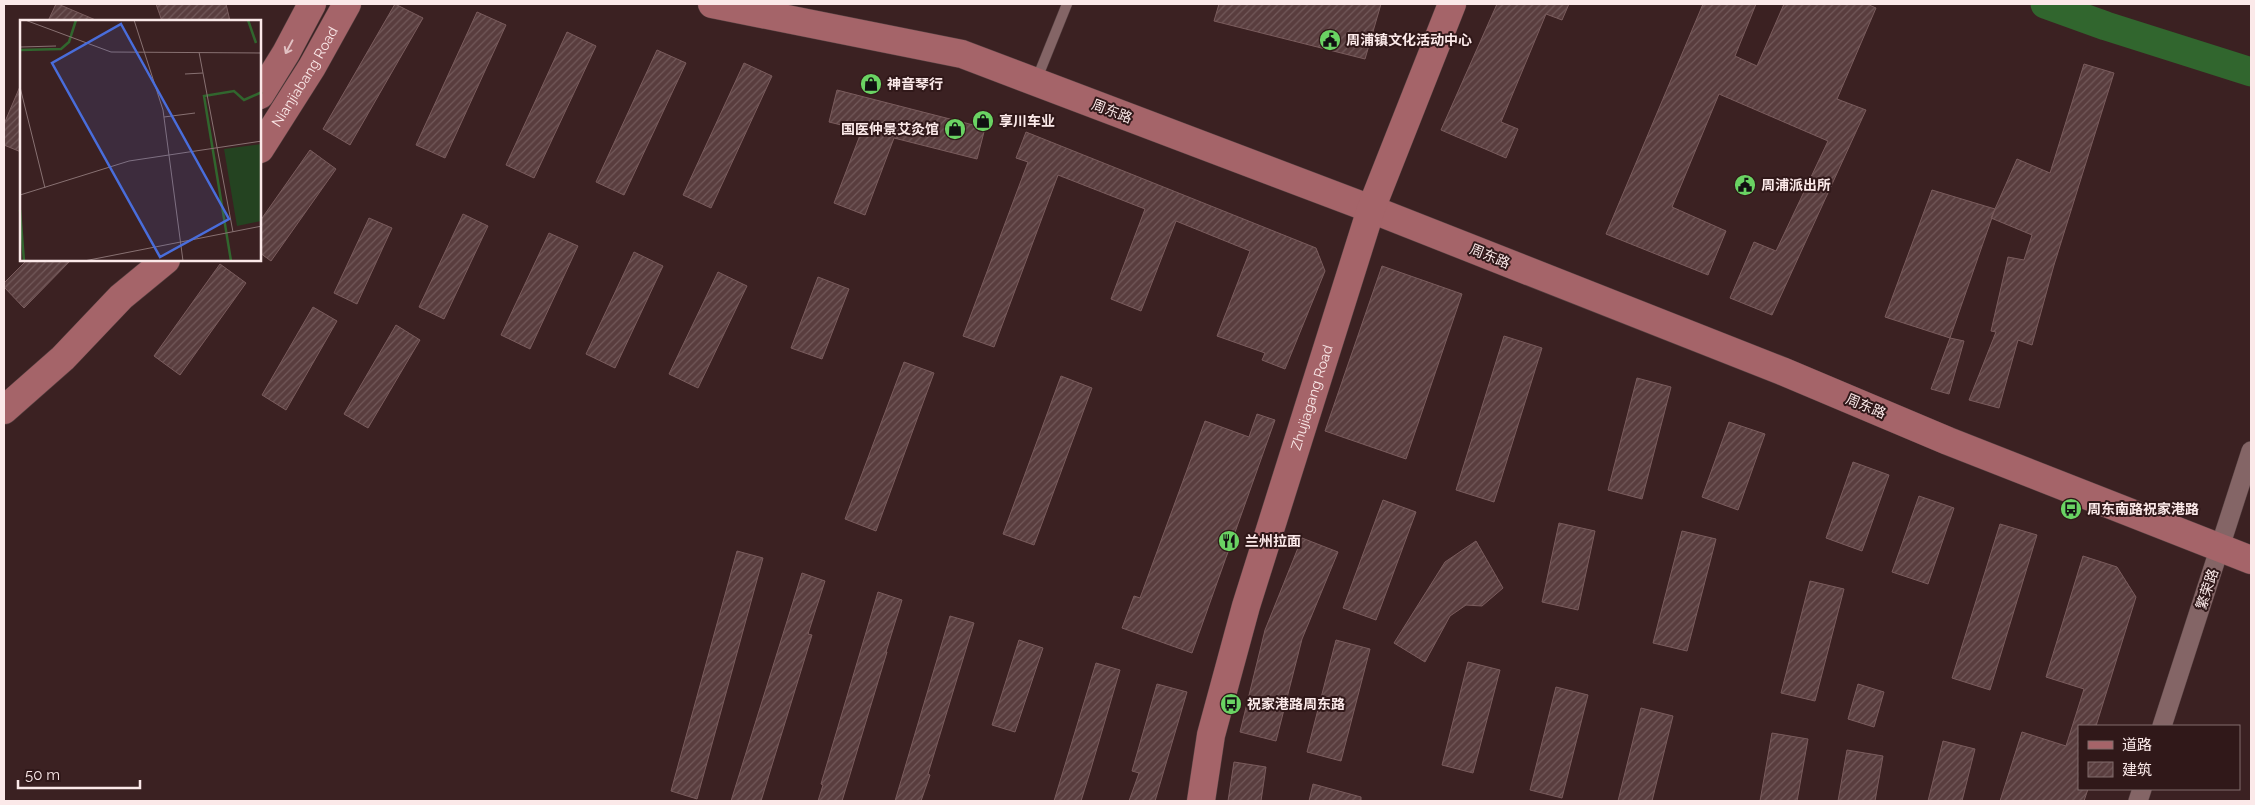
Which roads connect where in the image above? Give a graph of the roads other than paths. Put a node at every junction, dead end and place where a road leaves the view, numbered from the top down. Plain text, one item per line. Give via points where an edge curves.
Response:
1 (312, 4) edge
2 (346, 4) edge
3 (712, 4) edge
4 (1067, 4) edge
5 (1452, 4) edge
6 (1036, 82) junction
7 (261, 93) edge
8 (261, 147) edge
9 (1371, 209) junction
10 (148, 261) edge
11 (165, 261) edge
12 (121, 298) junction
13 (4, 410) edge
14 (2251, 451) edge
15 (2220, 548) junction
16 (2251, 560) edge
17 (2162, 725) edge
18 (1201, 801) edge

1 -> 7 street, Nianjiabang Road
2 - 8 street, Nianjiabang Road via 312,68
3 - 6 street, 周东路 via 962,54
4 - 6 lane
5 - 9 street, Zhujiagang Road
6 - 9 street, 周东路
9 - 15 street, 周东路
9 - 18 street, Zhujiagang Road via 1246,606 1211,735
10 - 12 street
11 - 12 street
12 - 13 street via 63,358
14 - 15 street, 繁荣路
15 - 16 street, 周东路
15 - 17 street, 繁荣路

